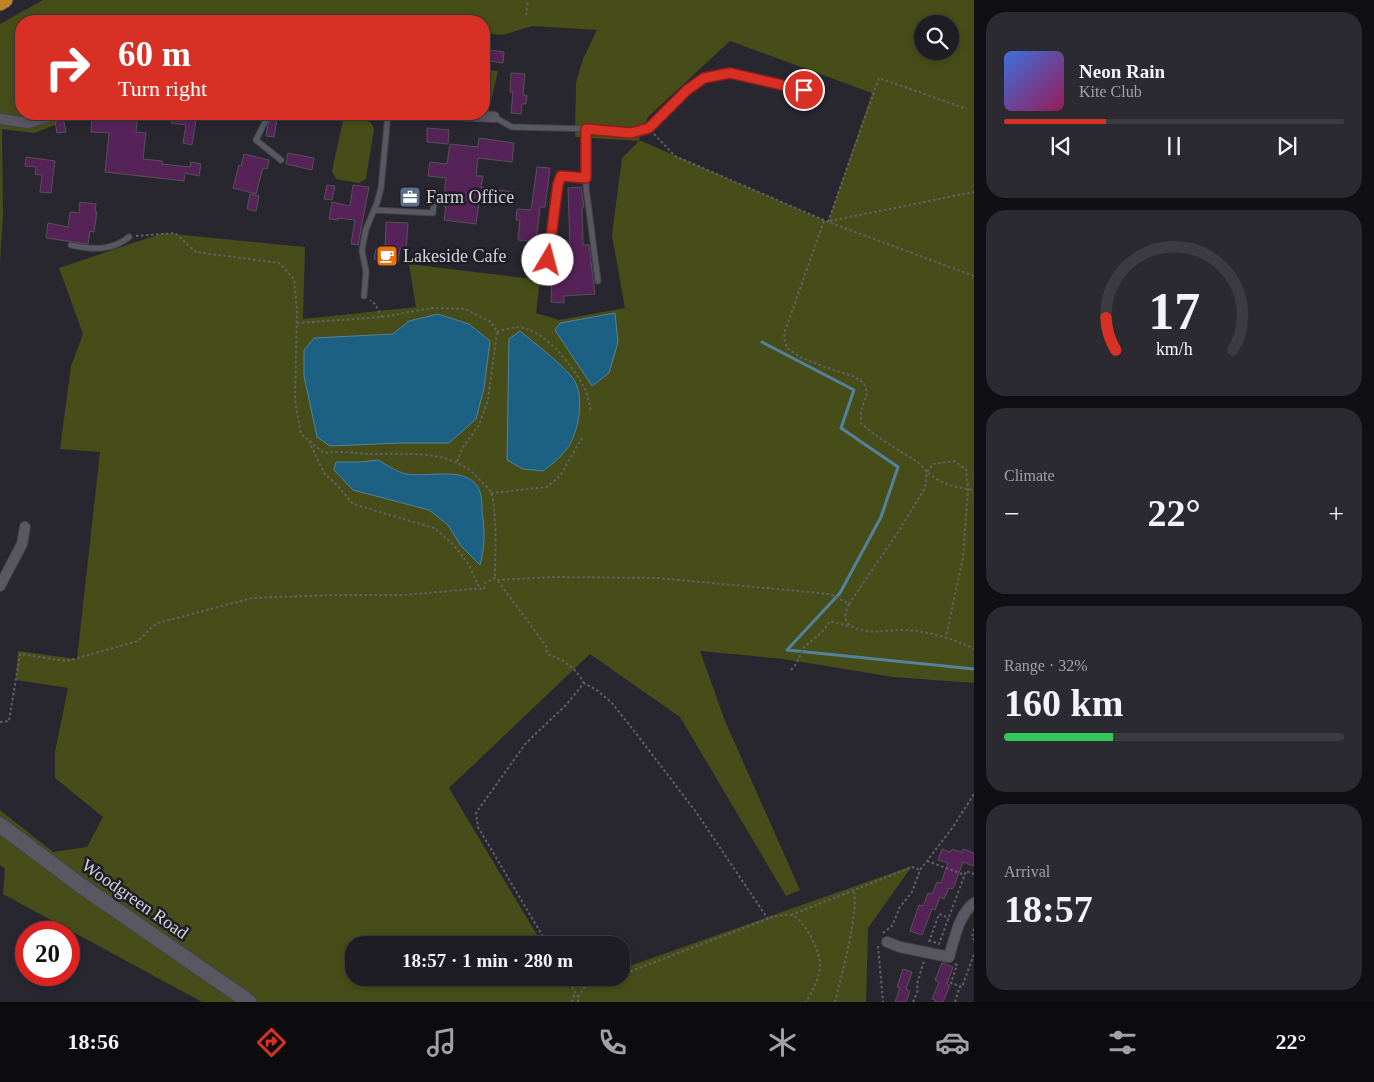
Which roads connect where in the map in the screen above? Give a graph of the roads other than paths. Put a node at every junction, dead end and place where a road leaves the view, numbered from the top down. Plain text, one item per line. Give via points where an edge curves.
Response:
1 (5, 0) edge
2 (0, 3) edge
3 (804, 90) dead end
4 (490, 117) edge
5 (494, 117) joint
6 (0, 119) edge
7 (37, 120) edge
8 (266, 120) edge
9 (387, 120) edge
10 (586, 129) junction
11 (280, 160) dead end
12 (586, 178) junction
13 (435, 191) dead end
14 (374, 210) junction
15 (129, 237) road end
16 (71, 245) dead end
17 (548, 260) dead end
18 (598, 281) dead end
19 (364, 296) road end
20 (26, 527) dead end
21 (0, 586) edge
22 (0, 825) edge
23 (974, 903) edge
24 (881, 941) road end
25 (250, 1002) edge

1 - 2 highway
3 - 10 lane via 730,73 704,78 687,90 649,128 631,133
4 - 5 street
5 - 10 lane via 512,127
6 - 7 street via 28,123
8 - 11 lane via 256,140
9 - 14 lane via 381,188
10 - 12 lane
12 - 17 lane via 561,176
12 - 18 lane
13 - 14 lane via 432,213
14 - 19 lane via 362,250 366,272
15 - 16 lane via 122,243 96,249
20 - 21 street via 22,544
22 - 25 street, Woodgreen Road via 80,885
23 - 24 street via 961,917 949,957

